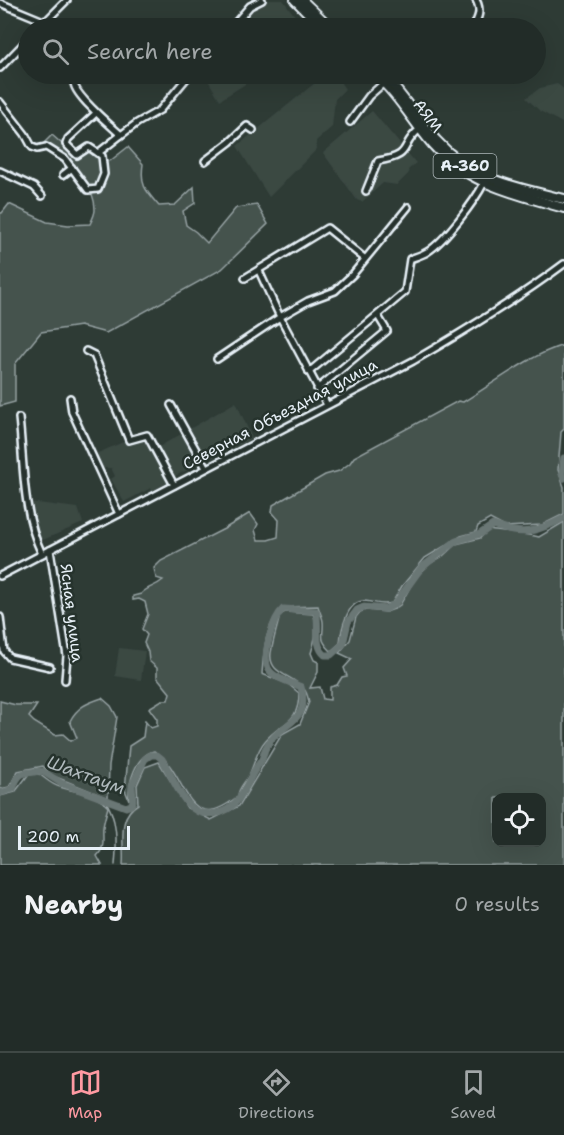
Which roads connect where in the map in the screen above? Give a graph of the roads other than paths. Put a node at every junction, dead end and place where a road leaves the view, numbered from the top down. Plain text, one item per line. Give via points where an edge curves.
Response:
1 (67, 0) edge
2 (262, 0) edge
3 (301, 0) edge
4 (476, 0) edge
5 (0, 3) edge
6 (36, 18) edge
7 (50, 18) edge
8 (240, 18) edge
9 (315, 18) edge
10 (320, 18) edge
11 (478, 18) edge
12 (18, 49) edge
13 (0, 68) edge
14 (75, 84) edge
15 (181, 84) edge
16 (380, 84) edge
17 (391, 84) edge
18 (392, 84) edge
19 (0, 102) edge
20 (96, 113) junction
21 (350, 122) dead end
22 (420, 129) junction
23 (253, 130) dead end
24 (121, 135) junction
25 (98, 153) junction
26 (205, 161) dead end
27 (72, 168) junction
28 (0, 171) edge
29 (63, 175) dead end
30 (484, 183) junction
31 (366, 191) dead end
32 (42, 196) dead end
33 (564, 200) edge
34 (408, 207) dead end
35 (564, 208) edge
36 (364, 258) junction
37 (564, 264) edge
38 (260, 271) junction
39 (245, 278) dead end
40 (378, 316) junction
41 (280, 317) junction
42 (86, 351) dead end
43 (217, 360) dead end
44 (309, 372) junction
45 (317, 389) junction
46 (70, 398) dead end
47 (171, 405) dead end
48 (327, 405) junction
49 (19, 418) dead end
50 (206, 468) junction
51 (174, 485) junction
52 (119, 514) junction
53 (50, 550) junction
54 (42, 554) junction
55 (0, 576) edge
56 (0, 617) edge
57 (50, 667) dead end
58 (65, 680) dead end

1 - 7 street
2 - 8 street
3 - 9 highway
3 - 10 highway
4 - 11 street via 480,7
5 - 6 street
12 - 13 street
14 - 20 street
15 - 24 street via 160,110
16 - 21 street
17 - 22 highway, АЯМ / А-360
18 - 33 highway, АЯМ / А-360 via 436,140 469,169 506,185
19 - 27 street via 32,147 46,147
20 - 24 street
20 - 25 street via 66,144 77,155 89,147
22 - 30 highway, АЯМ / А-360 via 448,160
22 - 31 street via 405,152 378,161
23 - 26 street via 247,126
24 - 25 street
25 - 27 street via 102,156 104,174 98,189 88,190
27 - 29 street
28 - 32 street
30 - 35 highway, АЯМ / А-360
30 - 40 street via 472,204 440,241 428,252 410,259 405,292
34 - 36 street
36 - 38 street via 327,228
36 - 41 street via 334,291
37 - 48 street, Северная Объездная улица via 469,329
38 - 39 street
38 - 41 street
40 - 44 street
40 - 45 street via 387,331
41 - 43 street
41 - 44 street
42 - 51 street via 94,355 129,440 147,435
44 - 45 street
45 - 48 street
46 - 52 street via 72,412
47 - 50 street
48 - 50 street, Северная Объездная улица
49 - 54 street via 28,504
50 - 51 street, Северная Объездная улица
51 - 52 street, Северная Объездная улица
52 - 53 street, Северная Объездная улица
53 - 54 street, Северная Объездная улица
53 - 58 street, Ясная улица via 67,656
54 - 55 street, Северная Объездная улица
56 - 57 street, Ясная улица via 4,651 10,658

